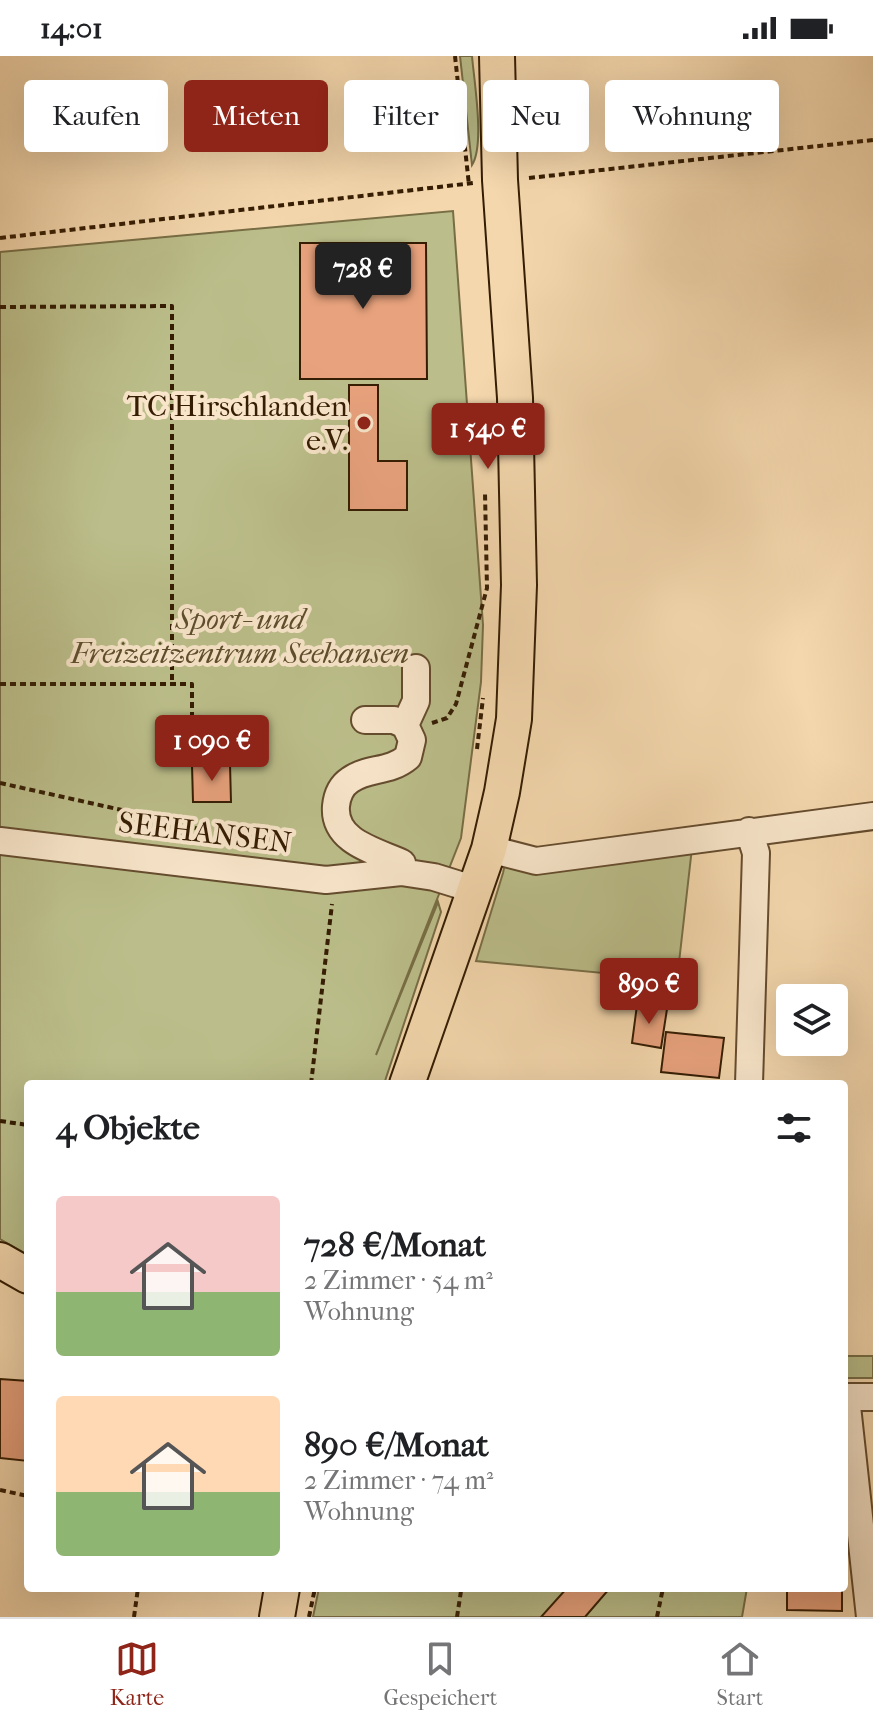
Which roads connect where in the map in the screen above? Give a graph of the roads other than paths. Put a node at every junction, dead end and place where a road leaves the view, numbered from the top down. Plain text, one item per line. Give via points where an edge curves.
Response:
1 (497, 56) edge
2 (416, 668) dead end
3 (365, 720) dead end
4 (405, 725) junction
5 (873, 816) edge
6 (749, 831) junction
7 (0, 841) edge
8 (489, 849) junction
9 (401, 872) junction
10 (476, 890) junction
11 (408, 1080) edge
12 (749, 1080) edge
13 (0, 1260) edge
14 (24, 1274) edge
15 (848, 1397) edge
16 (873, 1397) edge
17 (848, 1417) edge
18 (867, 1541) edge
19 (281, 1592) edge
20 (277, 1617) edge
21 (870, 1617) edge

1 - 8 main road via 484,182 515,398 519,609 514,719
2 - 4 street via 416,701
3 - 4 street
4 - 9 street, SEEHANSEN via 412,740 408,757 390,769 350,779 336,803 342,833 402,863
5 - 6 street
6 - 8 street via 536,861
6 - 12 street via 756,853
7 - 9 street, SEEHANSEN via 326,880
8 - 10 main road
9 - 10 street, SEEHANSEN
10 - 11 main road
13 - 14 main road
15 - 16 street
17 - 18 street
18 - 21 street
19 - 20 main road

